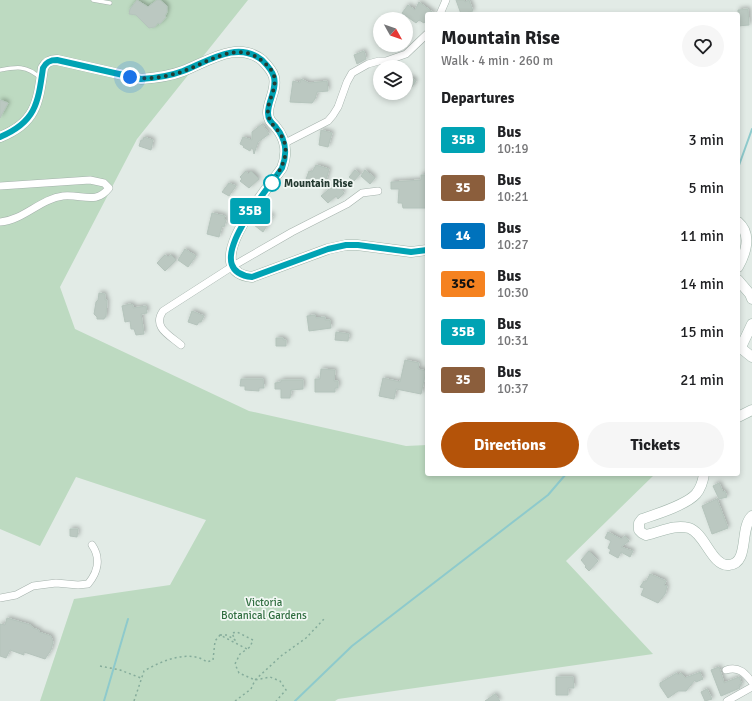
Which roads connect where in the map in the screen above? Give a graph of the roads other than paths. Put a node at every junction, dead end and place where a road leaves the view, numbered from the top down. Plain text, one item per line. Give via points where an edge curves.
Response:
1 (93, 0) edge
2 (446, 0) edge
3 (110, 3) dead end
4 (441, 12) edge
5 (425, 36) edge
6 (0, 70) edge
7 (42, 80) junction
8 (0, 137) edge
9 (285, 143) junction
10 (0, 186) edge
11 (378, 191) dead end
12 (0, 222) edge
13 (740, 224) edge
14 (425, 250) edge
15 (740, 263) edge
16 (233, 266) junction
17 (740, 283) edge
18 (752, 299) edge
19 (752, 324) edge
20 (180, 345) dead end
21 (752, 356) edge
22 (752, 410) edge
23 (740, 416) edge
24 (704, 476) edge
25 (752, 516) edge
26 (92, 545) dead end
27 (0, 598) edge
28 (726, 670) dead end
29 (752, 682) edge
30 (752, 687) edge
31 (727, 701) edge

1 - 3 lane
2 - 4 street
5 - 9 street via 406,54 368,64 352,73 338,106 328,121
6 - 7 lane via 23,67 34,72
7 - 8 main road via 39,96 24,124
7 - 9 main road via 44,65 51,60 141,79 182,72 229,53 250,53 265,62 274,76 269,118
9 - 16 main road via 282,168 244,220 237,235 231,252
10 - 12 street via 90,180 104,183 109,188 99,198 63,196 45,202 25,214
11 - 16 street via 362,193 347,204
13 - 15 main road via 748,240
14 - 16 main road via 411,252 346,245 328,249 252,277 241,275
16 - 20 street via 169,306 160,315 160,328
17 - 18 main road
19 - 21 main road via 742,345
22 - 23 main road
24 - 25 main road via 701,488 696,494 684,502 642,519 639,530 646,535 674,527 689,528 699,535 716,559 730,565 741,555 746,525
26 - 27 street via 97,552 97,564 94,576 88,584 56,583 33,586 16,595
28 - 29 street via 739,669
30 - 31 street

